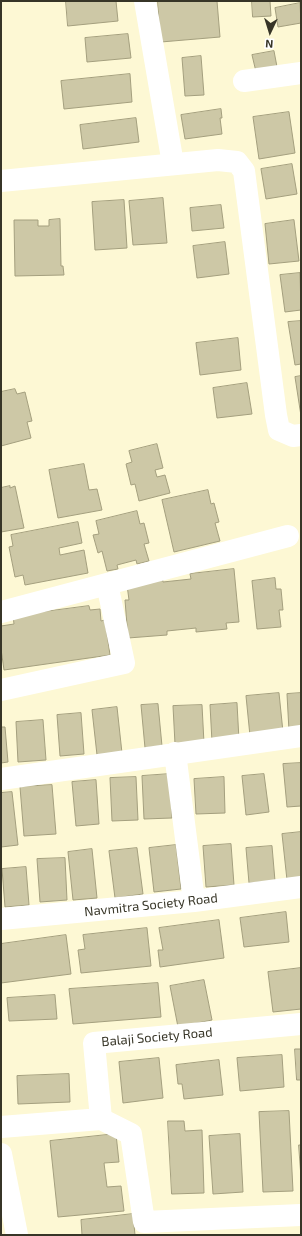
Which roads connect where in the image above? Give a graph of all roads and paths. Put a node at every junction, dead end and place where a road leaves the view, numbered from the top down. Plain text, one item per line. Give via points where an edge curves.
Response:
1 (145, 1) edge
2 (301, 73) edge
3 (244, 81) dead end
4 (174, 164) junction
5 (1, 181) edge
6 (301, 435) edge
7 (288, 536) dead end
8 (107, 584) junction
9 (1, 612) edge
10 (1, 690) edge
11 (301, 736) edge
12 (175, 754) junction
13 (1, 779) edge
14 (301, 887) edge
15 (194, 901) junction
16 (1, 919) edge
17 (301, 1024) edge
18 (101, 1119) junction
19 (1, 1127) edge
20 (1, 1154) edge
21 (301, 1215) edge
22 (17, 1235) edge

1 - 4 street
2 - 3 street
4 - 5 street
4 - 6 street via 218,160 237,162 244,171 279,430 293,436
7 - 8 street
8 - 9 street
8 - 10 street via 124,662
11 - 12 street
12 - 13 street
12 - 15 street
14 - 15 street, Navmitra Society Road
15 - 16 street, Navmitra Society Road
17 - 18 street, Balaji Society Road via 94,1043
18 - 19 street
18 - 21 street via 131,1134 144,1222
20 - 22 street

